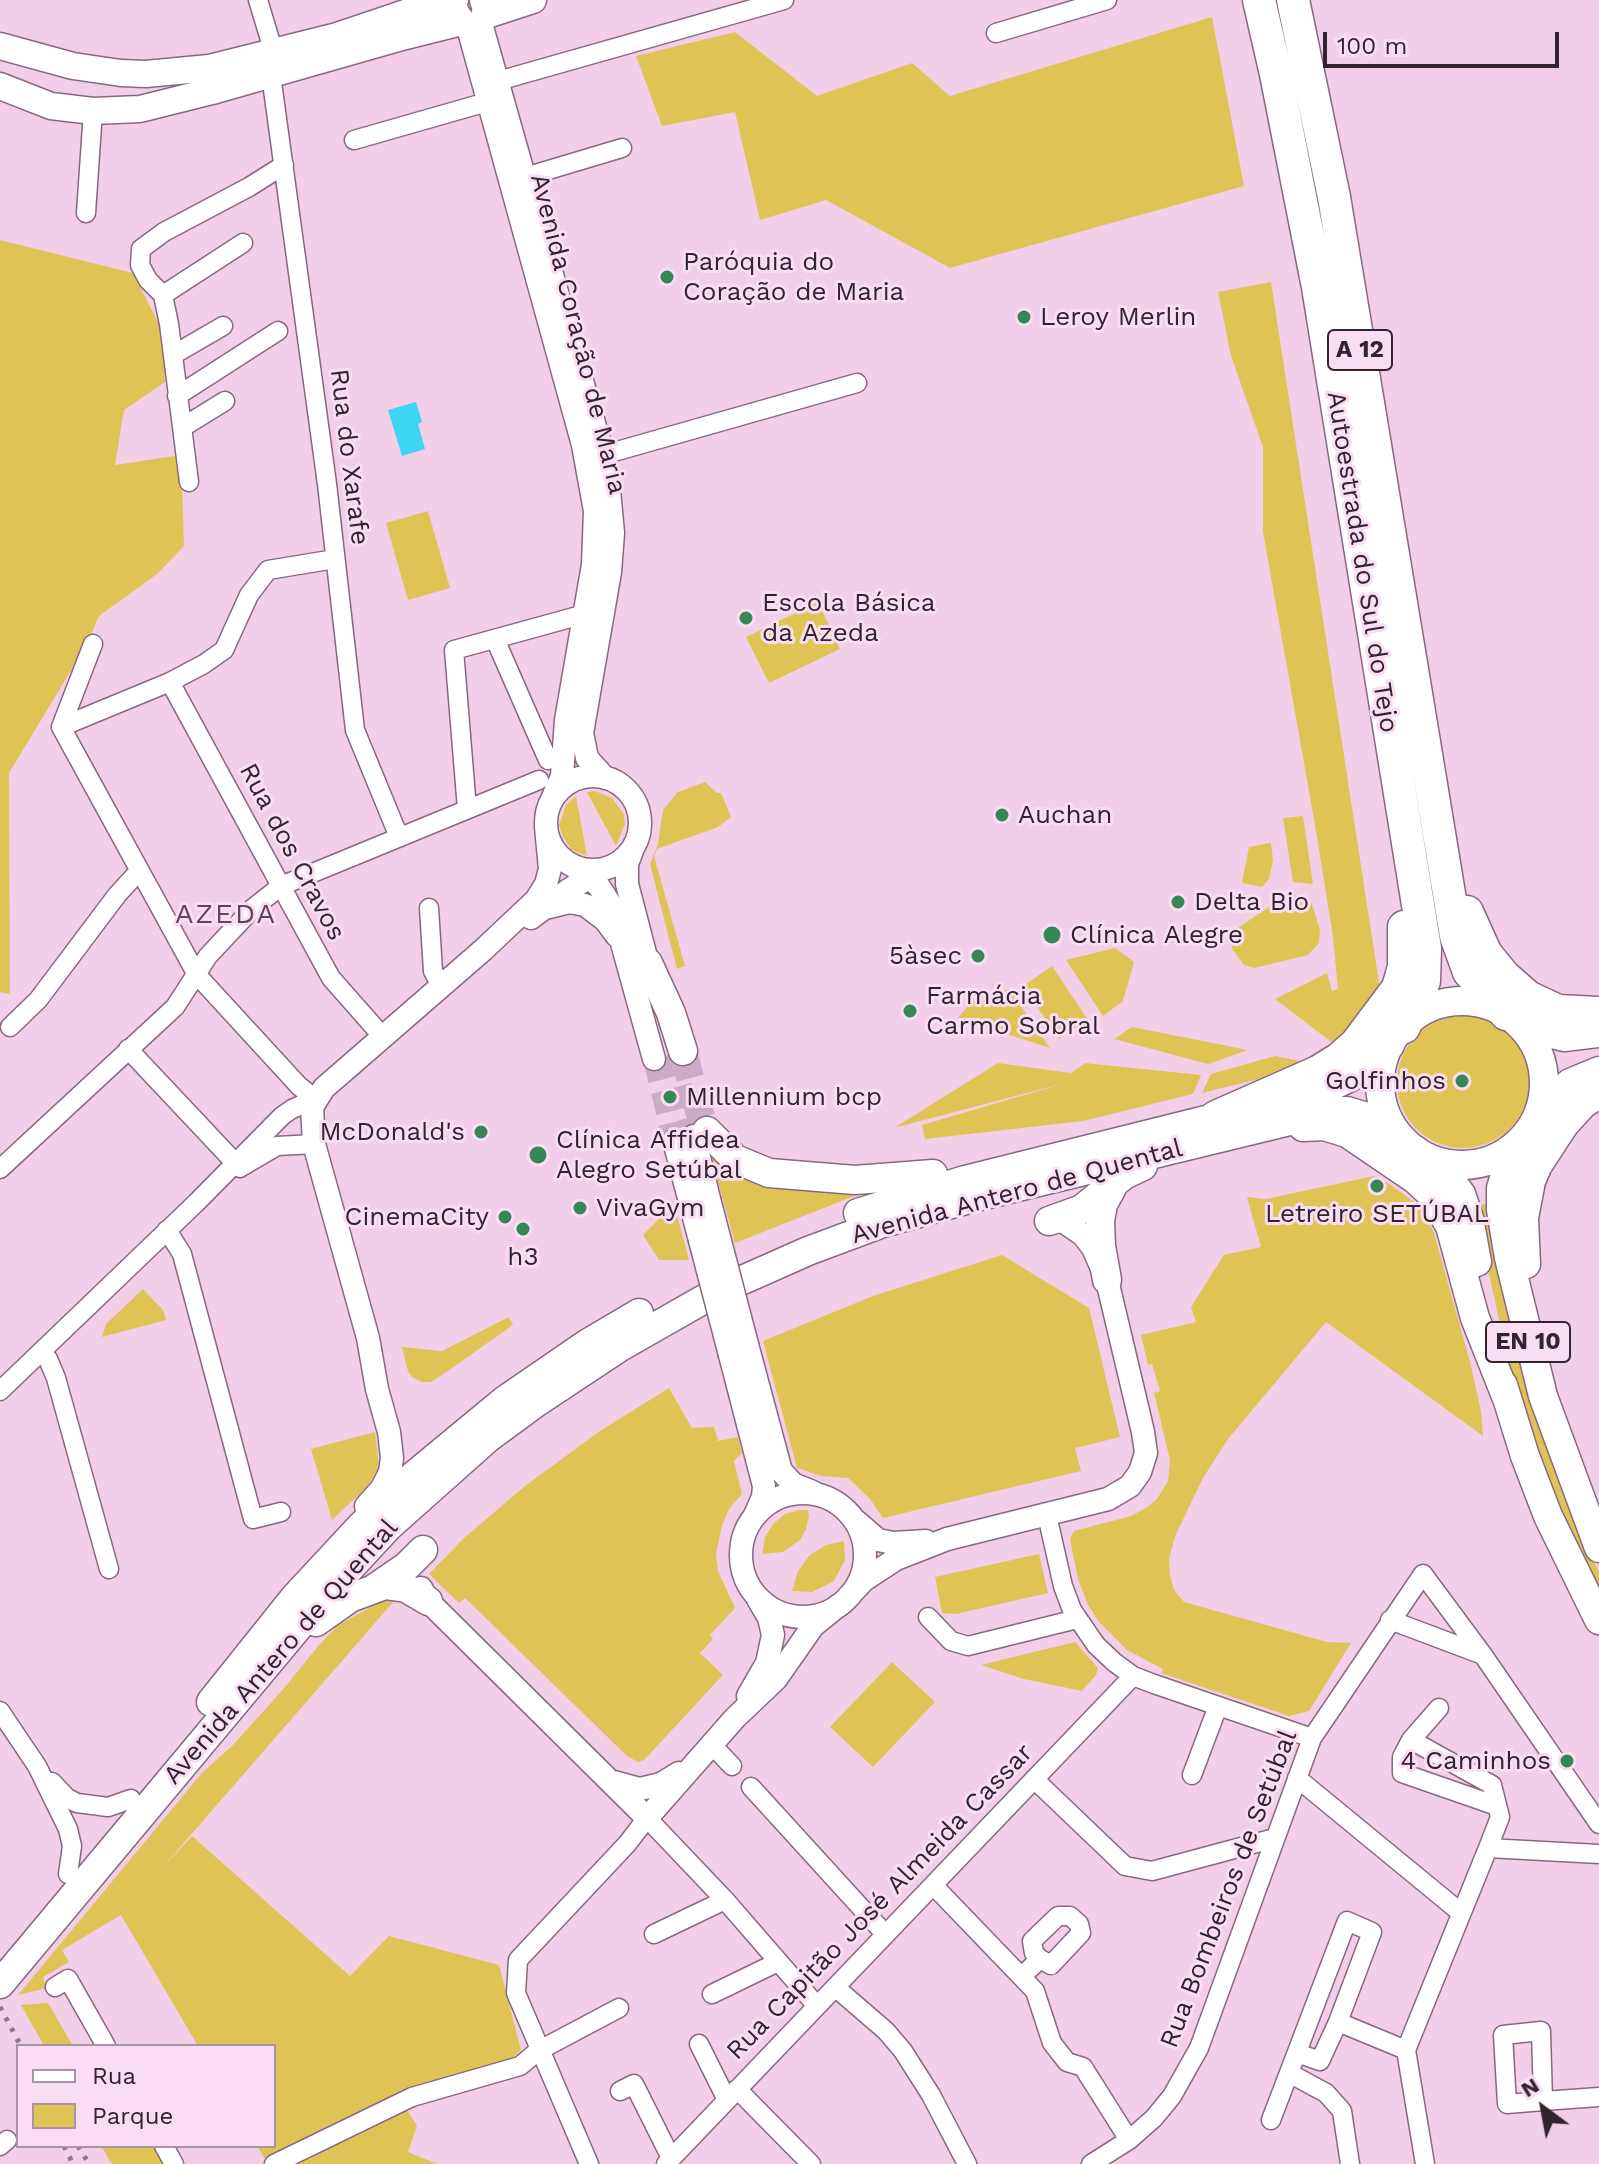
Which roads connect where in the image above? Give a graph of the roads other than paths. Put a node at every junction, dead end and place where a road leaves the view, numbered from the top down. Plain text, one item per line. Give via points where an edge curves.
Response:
1 (258, 0) edge
2 (444, 0) edge
3 (533, 0) edge
4 (784, 0) edge
5 (1107, 0) edge
6 (1259, 0) edge
7 (1293, 0) edge
8 (1070, 5) edge
9 (472, 14) edge
10 (996, 33) dead end
11 (0, 46) edge
12 (272, 64) junction
13 (73, 66) junction
14 (121, 73) junction
15 (498, 81) junction
16 (0, 86) edge
17 (487, 102) junction
18 (65, 108) junction
19 (121, 109) junction
20 (93, 111) junction
21 (354, 140) dead end
22 (622, 148) dead end
23 (284, 165) junction
24 (525, 177) junction
25 (86, 213) dead end
26 (243, 243) dead end
27 (163, 295) junction
28 (223, 326) dead end
29 (278, 331) dead end
30 (173, 355) junction
31 (857, 383) dead end
32 (177, 396) junction
33 (225, 401) dead end
34 (183, 427) junction
35 (603, 455) junction
36 (189, 482) dead end
37 (335, 559) junction
38 (585, 614) junction
39 (495, 639) junction
40 (93, 644) dead end
41 (1379, 665) junction
42 (170, 682) junction
43 (1418, 702) junction
44 (61, 727) junction
45 (548, 760) dead end
46 (605, 778) junction
47 (539, 780) dead end
48 (550, 804) junction
49 (467, 809) junction
50 (546, 827) junction
51 (399, 837) junction
52 (633, 848) junction
53 (590, 870) junction
54 (139, 871) junction
55 (281, 886) junction
56 (429, 908) dead end
57 (538, 913) junction
58 (623, 944) junction
59 (483, 950) junction
60 (648, 963) joint
61 (197, 975) junction
62 (441, 986) junction
63 (1599, 1013) edge
64 (1510, 1017) junction
65 (10, 1027) dead end
66 (1599, 1033) edge
67 (1397, 1036) junction
68 (383, 1037) junction
69 (128, 1049) junction
70 (670, 1055) joint
71 (1599, 1071) edge
72 (1599, 1094) edge
73 (315, 1099) junction
74 (1181, 1125) junction
75 (1217, 1128) junction
76 (1529, 1130) junction
77 (692, 1136) joint
78 (314, 1144) junction
79 (1411, 1147) junction
80 (4, 1157) edge
81 (237, 1165) junction
82 (1116, 1182) junction
83 (1049, 1221) joint
84 (167, 1230) junction
85 (1107, 1280) junction
86 (41, 1352) junction
87 (739, 1352) junction
88 (0, 1391) edge
89 (1508, 1401) junction
90 (1563, 1457) junction
91 (825, 1497) junction
92 (281, 1512) dead end
93 (1047, 1515) junction
94 (851, 1516) junction
95 (750, 1522) junction
96 (947, 1539) junction
97 (1599, 1548) edge
98 (423, 1550) joint
99 (109, 1569) dead end
100 (375, 1588) junction
101 (753, 1591) junction
102 (428, 1601) junction
103 (843, 1601) junction
104 (928, 1617) dead end
105 (1077, 1619) junction
106 (1390, 1620) junction
107 (1599, 1620) edge
108 (255, 1647) junction
109 (1483, 1655) junction
110 (1133, 1676) junction
111 (1218, 1706) junction
112 (1439, 1708) dead end
113 (0, 1711) edge
114 (735, 1718) junction
115 (1312, 1738) junction
116 (1411, 1740) junction
117 (711, 1744) junction
118 (185, 1763) junction
119 (692, 1765) junction
120 (37, 1766) junction
121 (732, 1766) dead end
122 (1192, 1775) dead end
123 (1297, 1778) junction
124 (1034, 1779) junction
125 (613, 1781) junction
126 (751, 1787) dead end
127 (131, 1799) junction
128 (1497, 1806) junction
129 (647, 1818) junction
130 (1599, 1824) edge
131 (1275, 1838) junction
132 (1488, 1848) junction
133 (1599, 1854) edge
134 (68, 1874) junction
135 (933, 1885) junction
136 (725, 1900) junction
137 (1460, 1912) junction
138 (654, 1934) dead end
139 (885, 1934) junction
140 (0, 1957) edge
141 (1040, 1959) dead end
142 (778, 1962) junction
143 (1022, 1976) junction
144 (0, 1984) edge
145 (55, 1987) dead end
146 (835, 1987) junction
147 (712, 1994) dead end
148 (817, 2006) junction
149 (619, 2008) dead end
150 (1338, 2022) junction
151 (105, 2044) edge
152 (699, 2044) dead end
153 (1406, 2050) junction
154 (538, 2051) junction
155 (1297, 2053) junction
156 (1289, 2073) junction
157 (620, 2091) dead end
158 (732, 2094) junction
159 (1599, 2097) edge
160 (1543, 2101) dead end
161 (1271, 2120) dead end
162 (1129, 2140) junction
163 (668, 2161) edge
164 (274, 2164) edge
165 (589, 2164) edge
166 (811, 2164) edge
167 (967, 2164) edge
168 (1091, 2164) edge
169 (1350, 2164) edge
170 (1425, 2164) edge

1 - 12 street, Rua do Xarafe
2 - 12 main road
3 - 9 main road
4 - 15 street
5 - 8 street
6 - 41 highway, Autoestrada do Sul do Tejo / A 12 via 1309,241
7 - 43 highway, Autoestrada do Sul do Tejo / A 12 via 1334,197
8 - 10 street
9 - 12 main road via 398,38
9 - 15 street, Avenida Coração de Maria
9 - 17 street, Avenida Coração de Maria
11 - 13 main road
12 - 14 main road
12 - 19 main road via 140,109
12 - 23 street, Rua do Xarafe
13 - 14 main road
13 - 18 main road via 80,88
14 - 19 main road via 110,92
15 - 24 street, Avenida Coração de Maria
16 - 18 main road
17 - 21 street
17 - 38 street, Avenida Coração de Maria via 588,467 595,530
18 - 20 main road
19 - 20 main road
20 - 25 street
22 - 24 street
23 - 27 street via 141,249 140,265
23 - 37 street, Rua do Xarafe
24 - 35 street, Avenida Coração de Maria
26 - 27 street
27 - 30 street
28 - 30 street
29 - 32 street
30 - 32 street
31 - 35 street
32 - 34 street
33 - 34 street
34 - 36 street
35 - 46 street, Avenida Coração de Maria via 613,533 582,733 587,758
37 - 42 street via 268,570 249,595 224,650
37 - 51 street, Rua do Xarafe via 355,730
38 - 39 street
38 - 48 street, Avenida Coração de Maria via 562,776
39 - 45 street
39 - 49 street via 454,650
40 - 44 street
41 - 67 highway, Autoestrada do Sul do Tejo / A 12 via 1426,959 1421,993
41 - 75 highway via 1386,789 1406,943 1398,988 1339,1059
42 - 44 street
42 - 55 street, Rua dos Cravos
43 - 63 highway via 1438,765 1466,909 1481,946 1504,976 1537,1003 1568,1013
43 - 64 highway, Autoestrada do Sul do Tejo / A 12 via 1459,947 1469,972
44 - 54 street
46 - 48 street via 573,781
46 - 52 street via 627,791 637,805 640,827
47 - 49 street
48 - 50 street
49 - 51 street
50 - 53 street via 554,849
50 - 59 street via 546,884
51 - 55 street
52 - 53 street via 622,860
52 - 60 street via 627,884
53 - 57 street
53 - 58 street via 612,907
54 - 61 street
54 - 65 street via 38,1000
55 - 61 street via 253,908
55 - 68 street, Rua dos Cravos via 331,978
56 - 62 street via 433,971
57 - 58 street via 562,903 585,905
57 - 59 street
58 - 70 street
59 - 62 street
60 - 70 main road via 671,1013
61 - 69 street via 175,1007
61 - 73 street
62 - 68 street
64 - 66 main road via 1564,1037
64 - 67 main road via 1480,1004 1452,1003 1422,1012
64 - 76 main road, EN 10 via 1531,1039 1543,1070 1541,1104
67 - 75 main road, Avenida Antero de Quental via 1375,1063 1343,1083
67 - 79 main road, EN 10 via 1381,1072 1382,1097 1389,1120
68 - 73 street
69 - 80 street
69 - 81 street
71 - 76 main road, EN 10 via 1564,1088
72 - 90 main road via 1572,1115 1544,1153 1531,1181 1524,1218 1527,1272
73 - 78 street
73 - 81 street via 282,1116
74 - 75 main road, Avenida Antero de Quental
74 - 77 main road via 943,1173 879,1180 757,1170
74 - 108 main road, Avenida Antero de Quental via 886,1203 750,1256 633,1316 525,1385 432,1459 337,1551
75 - 79 main road, Avenida Antero de Quental via 1340,1111 1370,1118
75 - 82 main road
75 - 89 main road via 1333,1128 1355,1136 1424,1186 1450,1226 1475,1318
75 - 118 main road, Avenida Antero de Quental via 839,1239 720,1290 620,1347 488,1438 388,1527
76 - 79 main road, EN 10 via 1502,1154 1469,1165 1440,1162
76 - 90 main road, EN 10 via 1505,1172 1501,1210 1533,1360
77 - 87 street, bridge via 700,1203
78 - 81 street via 277,1146
78 - 108 street via 368,1338 392,1458 382,1488 299,1578
79 - 89 main road, EN 10 via 1451,1180 1467,1209
81 - 84 street
82 - 83 main road via 1082,1209
82 - 85 main road via 1100,1221
83 - 85 street via 1064,1222 1083,1235
84 - 86 street
84 - 92 street via 182,1254 253,1519
85 - 93 street via 1143,1432 1144,1463 1123,1492
86 - 88 street
86 - 99 street via 56,1378
87 - 91 street via 781,1471 793,1484
87 - 95 street via 764,1486
89 - 107 main road, EN 10 via 1548,1516
90 - 97 main road, EN 10
91 - 94 street
91 - 95 street via 785,1496
93 - 96 street
93 - 105 street via 1063,1586
94 - 96 street via 878,1540
94 - 103 street via 863,1539 864,1561 857,1585
95 - 101 street via 742,1560
96 - 103 street via 888,1563
98 - 100 main road
98 - 102 street via 416,1573
100 - 102 main road via 400,1586
100 - 118 main road via 324,1615
101 - 103 street via 773,1609 793,1616 819,1614
101 - 114 street via 773,1635 767,1663
102 - 125 street
103 - 114 street via 813,1626 776,1679
104 - 105 street via 951,1641 968,1646
105 - 110 street via 1104,1653
106 - 109 street
106 - 109 street, Rua Bombeiros de Setúbal via 1423,1574
106 - 115 street, Rua Bombeiros de Setúbal
108 - 127 main road, Avenida Antero de Quental
109 - 130 street
110 - 111 street
110 - 124 street, Rua Capitão José Almeida Cassar
111 - 115 street
111 - 122 street
112 - 116 street
113 - 120 street
114 - 117 street
115 - 123 street, Rua Bombeiros de Setúbal
116 - 128 street via 1492,1785
116 - 128 street via 1402,1757 1402,1773
117 - 119 street
117 - 121 street
118 - 144 main road, Avenida Antero de Quental
119 - 125 street via 661,1784 640,1789
119 - 129 street
120 - 127 street via 77,1803 108,1807
120 - 134 street via 70,1835
123 - 131 street, Rua Bombeiros de Setúbal
123 - 137 street
124 - 131 street via 1125,1866 1152,1871
124 - 135 street, Rua Capitão José Almeida Cassar
125 - 129 street
126 - 139 street
127 - 134 main road, Avenida Antero de Quental
128 - 132 street via 1500,1817
129 - 136 street
129 - 154 street via 518,1960 516,1993
131 - 162 street, Rua Bombeiros de Setúbal via 1199,2048 1172,2096
132 - 133 street
132 - 137 street
134 - 140 main road, Avenida Antero de Quental
135 - 139 street, Rua Capitão José Almeida Cassar
135 - 143 street
136 - 138 street
136 - 142 street
137 - 153 street
139 - 146 street, Rua Capitão José Almeida Cassar
141 - 143 street
142 - 147 street
142 - 148 street
143 - 162 street via 1035,1991 1052,2043 1067,2062 1083,2067
145 - 151 street via 68,1979
146 - 148 street, Rua Capitão José Almeida Cassar
146 - 167 street via 903,2051
148 - 158 street, Rua Capitão José Almeida Cassar
149 - 154 street
150 - 153 street
150 - 155 street via 1320,2061
150 - 155 street via 1372,1932 1347,1921
152 - 158 street
153 - 170 street
154 - 164 street via 520,2066 412,2097
154 - 165 street
155 - 156 street
156 - 161 street
156 - 169 street via 1326,2093 1342,2111
157 - 163 street via 634,2084
158 - 163 street, Rua Capitão José Almeida Cassar
158 - 166 street
159 - 160 street
162 - 168 street, Rua Bombeiros de Setúbal

